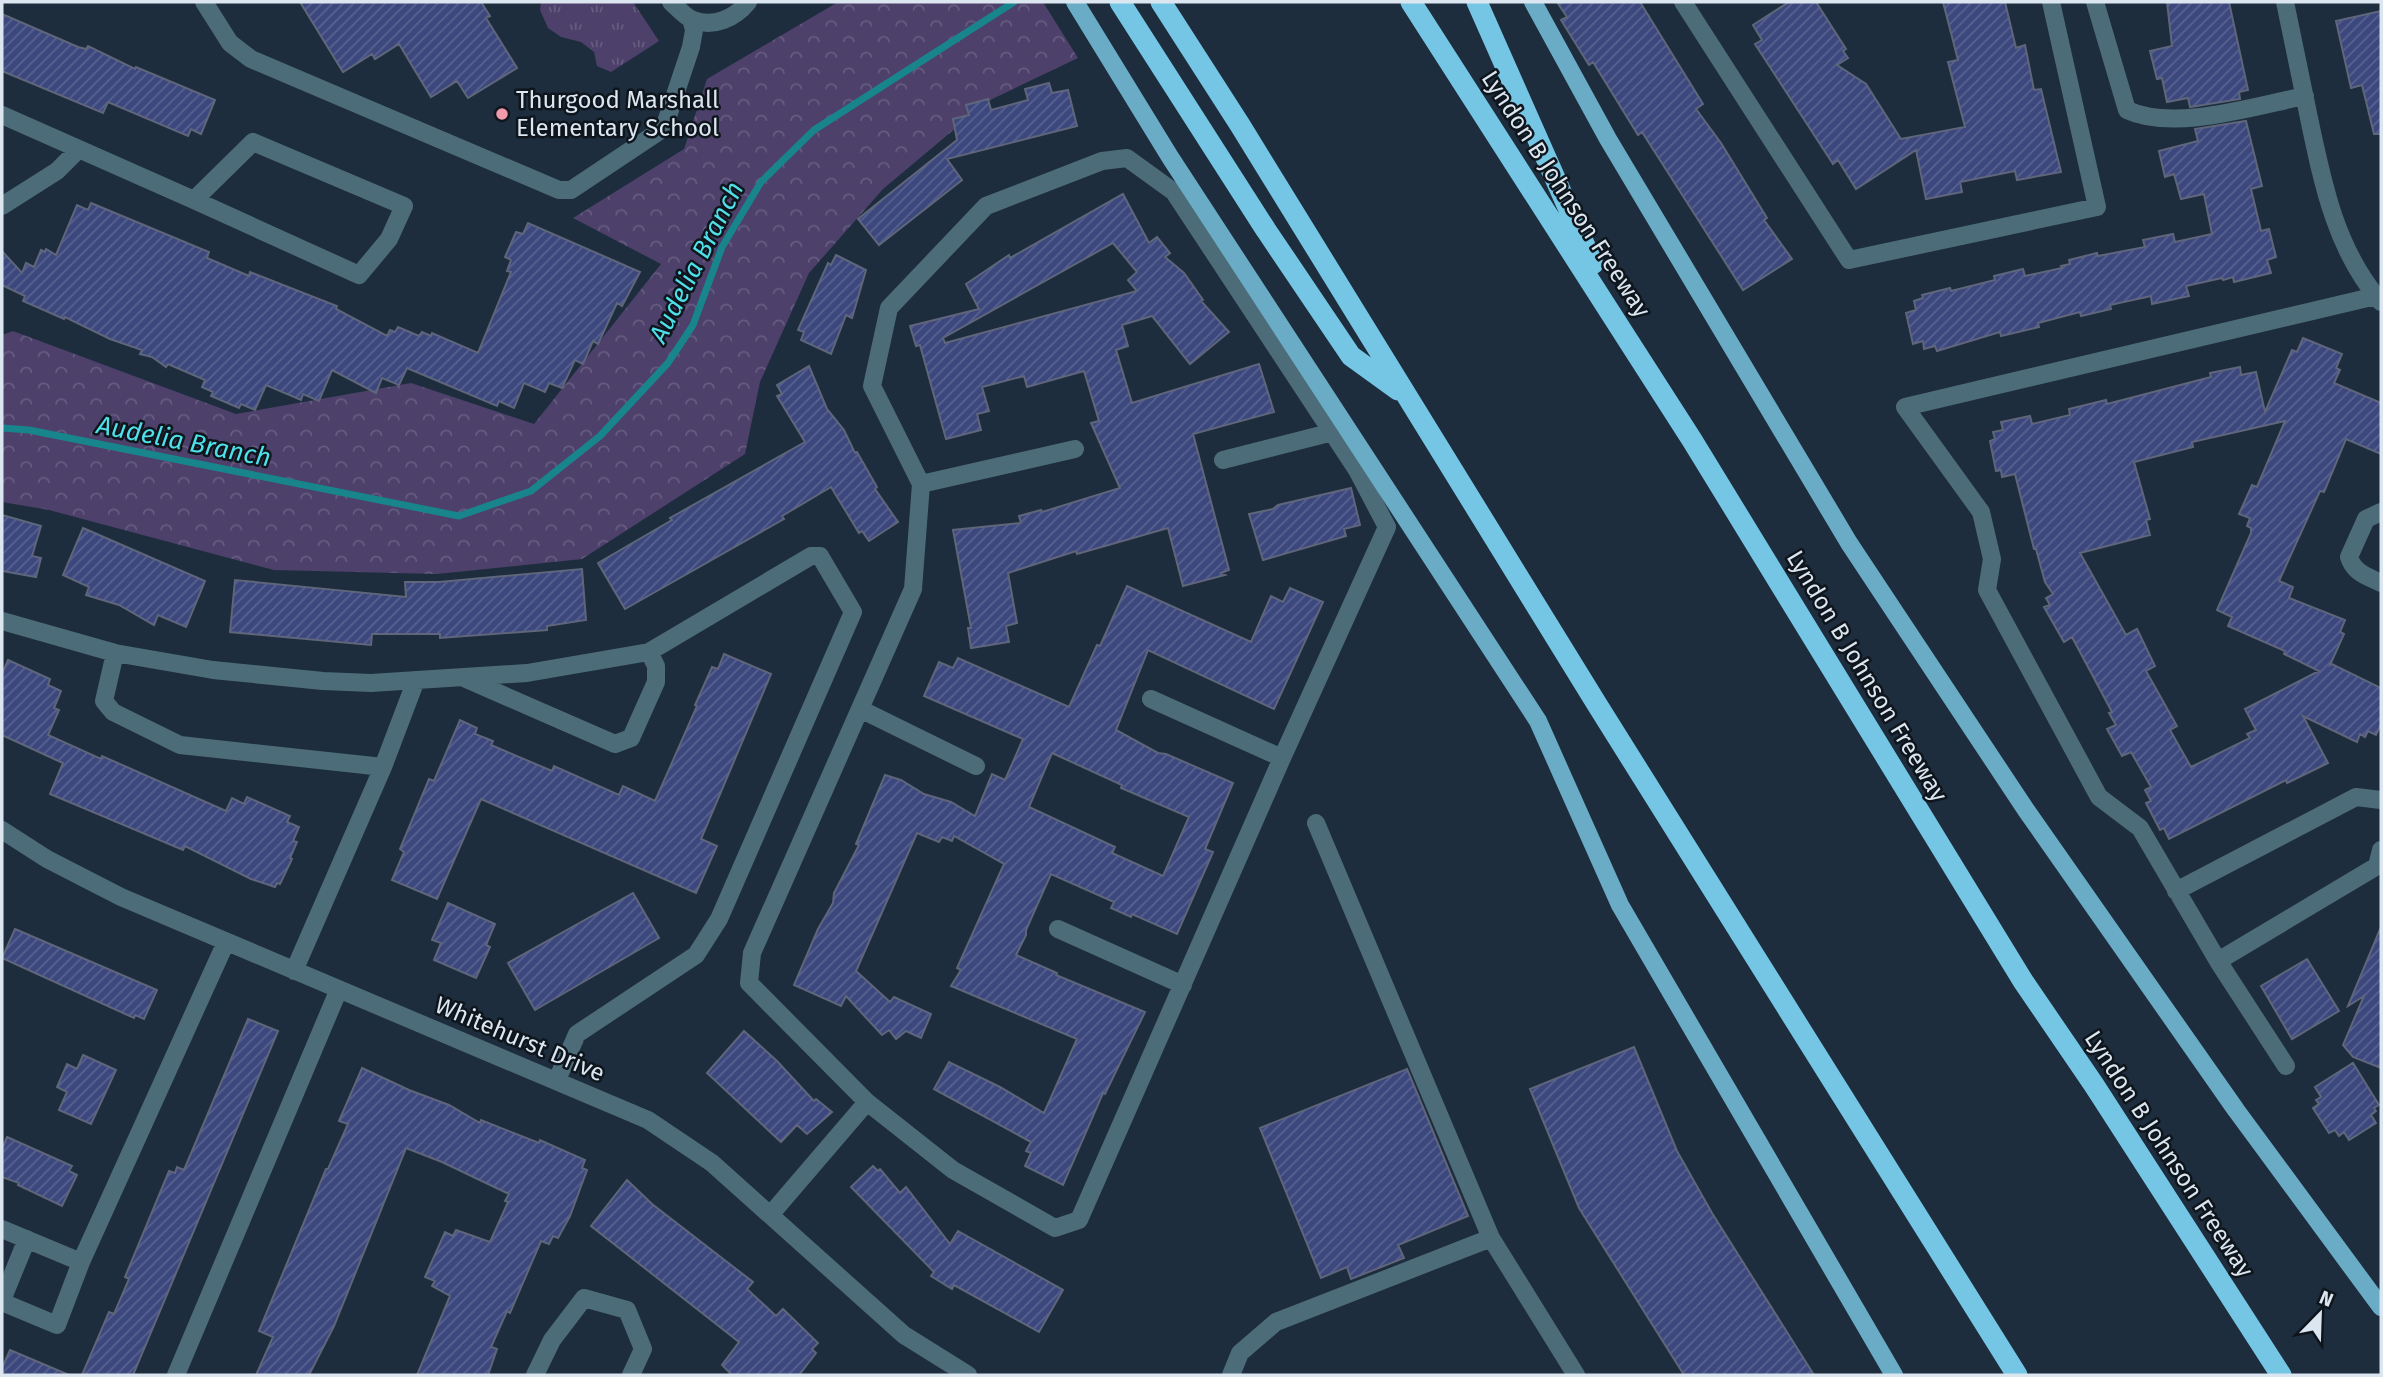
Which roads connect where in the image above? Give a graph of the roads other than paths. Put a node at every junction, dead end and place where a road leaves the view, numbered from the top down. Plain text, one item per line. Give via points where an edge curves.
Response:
1 (204, 2) edge
2 (671, 2) edge
3 (748, 2) edge
4 (1075, 2) edge
5 (1120, 2) edge
6 (1161, 2) edge
7 (1411, 2) edge
8 (1477, 2) edge
9 (1533, 2) edge
10 (1683, 2) edge
11 (2051, 2) edge
12 (2095, 2) edge
13 (2285, 2) edge
14 (691, 19) junction
15 (2305, 96) junction
16 (2, 115) edge
17 (79, 149) junction
18 (194, 200) junction
19 (2, 206) edge
20 (2378, 299) edge
21 (1619, 324) junction
22 (1408, 398) junction
23 (1333, 432) junction
24 (1075, 449) dead end
25 (1223, 460) dead end
26 (922, 484) junction
27 (2381, 512) edge
28 (2381, 583) edge
29 (2, 621) edge
30 (649, 652) junction
31 (115, 653) junction
32 (461, 676) junction
33 (416, 680) junction
34 (1151, 699) dead end
35 (860, 709) junction
36 (1282, 758) junction
37 (976, 766) dead end
38 (383, 767) junction
39 (2381, 800) edge
40 (1316, 823) dead end
41 (2, 830) edge
42 (2381, 850) edge
43 (2176, 891) junction
44 (1058, 929) dead end
45 (226, 942) junction
46 (2218, 961) junction
47 (295, 971) junction
48 (1183, 985) junction
49 (339, 989) junction
50 (2286, 1066) dead end
51 (557, 1080) junction
52 (867, 1102) junction
53 (771, 1213) junction
54 (2, 1229) edge
55 (1491, 1238) junction
56 (27, 1239) junction
57 (81, 1262) junction
58 (2356, 1270) junction
59 (2381, 1290) edge
60 (2, 1301) edge
61 (2381, 1308) edge
62 (176, 1375) edge
63 (535, 1375) edge
64 (631, 1375) edge
65 (968, 1375) edge
66 (1231, 1375) edge
67 (1576, 1375) edge
68 (1894, 1375) edge
69 (2017, 1375) edge
70 (2281, 1375) edge

1 - 14 street via 230,43 251,59 559,190 571,190 664,128 691,47
2 - 14 street
3 - 14 street via 736,15 712,23
4 - 68 main road via 1170,157 1538,721 1620,905
5 - 22 highway via 1351,356
6 - 22 highway
7 - 21 highway, Lyndon B Johnson Freeway
8 - 21 highway
9 - 58 main road via 1620,161 1849,543 2026,810 2236,1110
10 - 11 street via 1849,260 2097,207
12 - 15 street via 2127,110 2139,116 2192,119
13 - 15 street
15 - 20 street via 2325,194 2338,233
16 - 17 street
17 - 18 street
17 - 19 street via 57,171
18 - 18 street via 253,142 404,206 389,239 359,275
20 - 43 street via 1905,407 1981,512 1992,559 1987,590 2099,797 2140,828
21 - 70 highway, Lyndon B Johnson Freeway via 2023,981
22 - 69 highway
23 - 25 street
23 - 26 street via 1174,192 1128,158 1102,161 986,206 889,308 872,386
23 - 36 street via 1387,527
24 - 26 street
26 - 35 street via 913,589
27 - 28 street via 2366,519 2349,557 2352,567
29 - 31 street
30 - 32 street via 527,673
30 - 32 street via 656,666 656,682 631,738 615,744
30 - 51 street via 811,556 820,556 853,612 719,919 696,955 577,1034
31 - 33 street via 213,670 323,681
31 - 38 street via 104,701 113,712 180,745
32 - 33 street
33 - 38 street
34 - 36 street
35 - 37 street
35 - 52 street via 752,953 749,983
36 - 48 street
38 - 47 street
39 - 43 street via 2357,797
40 - 55 street
41 - 45 street, Whitehurst Drive via 121,897
42 - 46 street via 2376,866
43 - 46 street
44 - 48 street
45 - 47 street, Whitehurst Drive
45 - 57 street
46 - 50 street
47 - 49 street, Whitehurst Drive
48 - 52 street via 1079,1220 1055,1228 953,1170
49 - 51 street, Whitehurst Drive
49 - 62 street
51 - 53 street, Whitehurst Drive via 648,1121 712,1163
52 - 53 street
53 - 65 street, Whitehurst Drive via 904,1335
54 - 56 street
55 - 66 street via 1276,1322 1240,1353
55 - 67 street
56 - 57 street
56 - 60 street
57 - 60 street via 57,1325
58 - 59 main road
58 - 61 main road
63 - 64 street via 552,1340 583,1298 627,1310 643,1349

